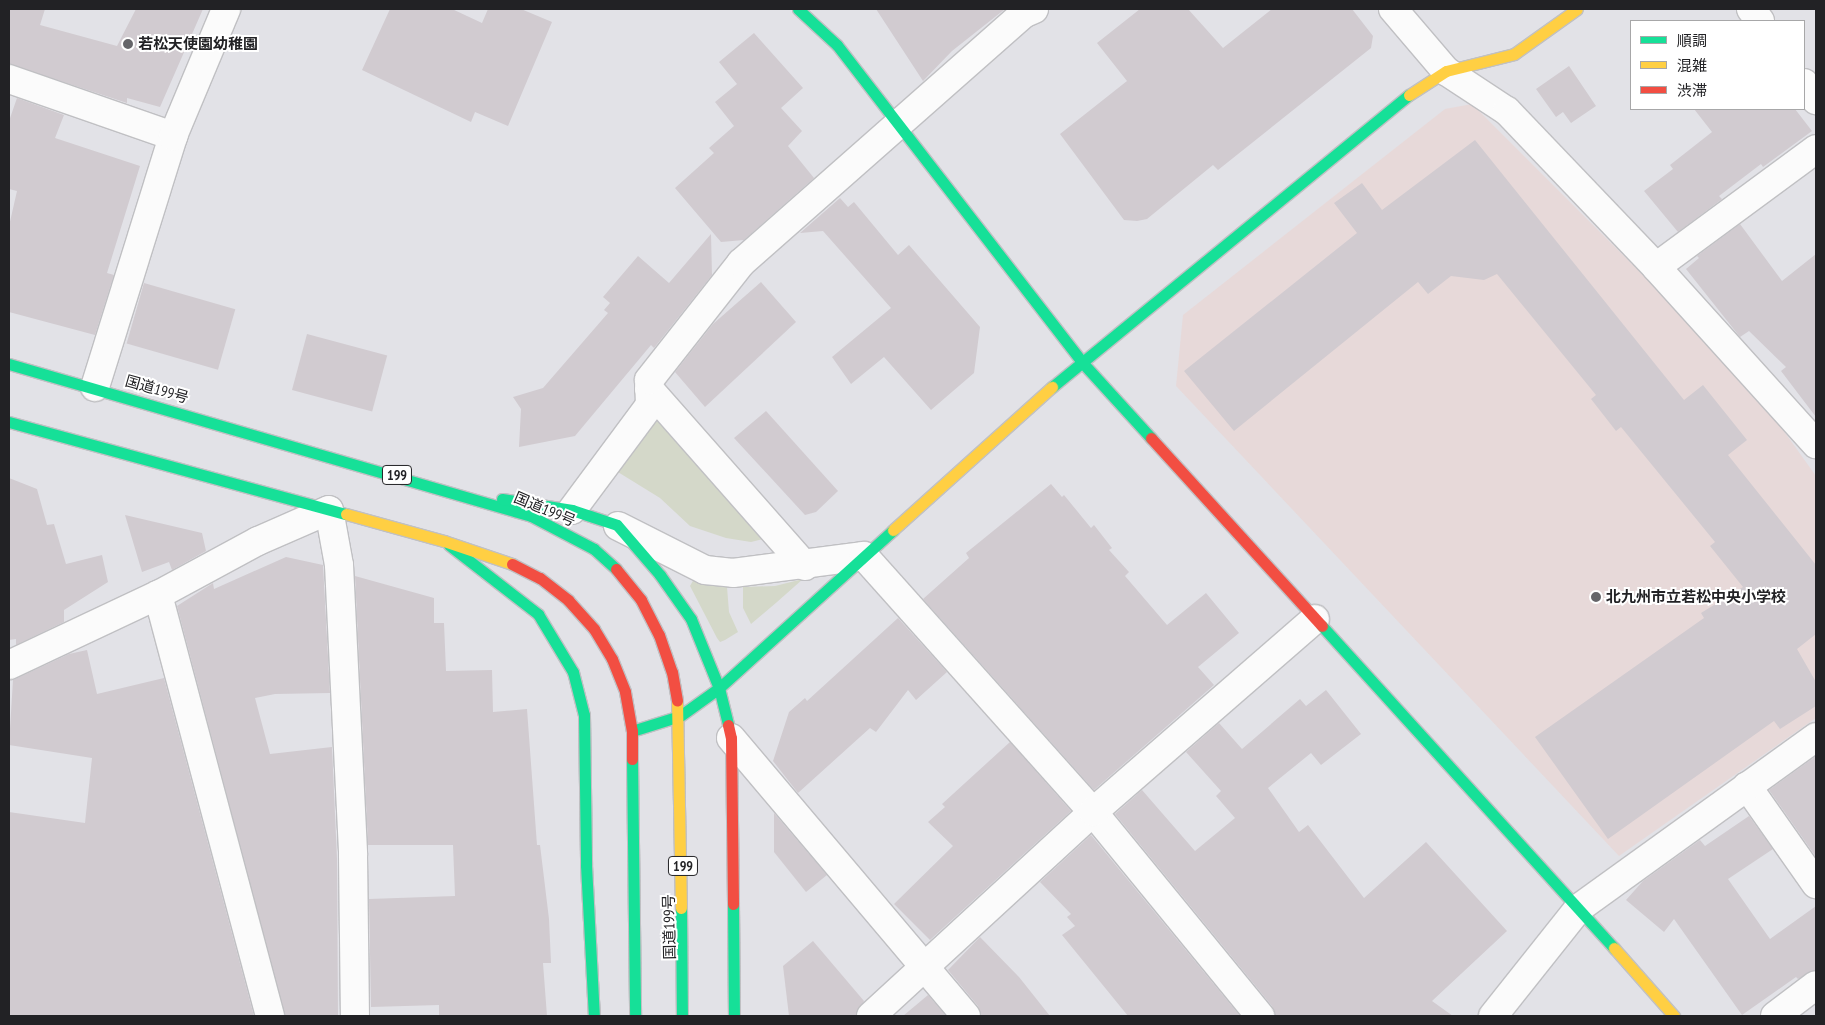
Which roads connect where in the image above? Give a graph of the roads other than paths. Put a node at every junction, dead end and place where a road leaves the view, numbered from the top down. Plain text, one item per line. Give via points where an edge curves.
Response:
1 (226, 9) edge
2 (798, 9) edge
3 (1034, 9) edge
4 (1393, 9) edge
5 (1578, 9) edge
6 (1751, 9) edge
7 (1759, 20) edge
8 (1446, 72) junction
9 (9, 79) edge
10 (1805, 84) edge
11 (1816, 100) edge
12 (899, 125) junction
13 (173, 136) junction
14 (1816, 149) edge
15 (1656, 267) junction
16 (1081, 361) junction
17 (9, 364) edge
18 (94, 387) junction
19 (649, 389) junction
20 (9, 422) edge
21 (1816, 444) edge
22 (456, 492) junction
23 (329, 510) junction
24 (572, 510) junction
25 (617, 525) junction
26 (444, 541) junction
27 (864, 556) junction
28 (804, 566) junction
29 (158, 595) junction
30 (1316, 619) junction
31 (9, 665) edge
32 (719, 688) junction
33 (680, 716) junction
34 (632, 732) junction
35 (1816, 737) edge
36 (731, 738) junction
37 (1747, 786) junction
38 (1093, 812) junction
39 (1816, 884) edge
40 (1579, 908) junction
41 (925, 968) junction
42 (1816, 985) edge
43 (270, 1016) edge
44 (355, 1016) edge
45 (594, 1016) edge
46 (635, 1016) edge
47 (682, 1016) edge
48 (734, 1016) edge
49 (870, 1016) edge
50 (966, 1016) edge
51 (1260, 1016) edge
52 (1493, 1016) edge
53 (1674, 1016) edge
54 (1774, 1016) edge

1 - 13 street
2 - 12 main road via 837,45
3 - 12 street via 1023,14
4 - 8 street
5 - 8 main road via 1514,54
6 - 7 street
8 - 15 street via 1507,112
8 - 16 main road via 1397,103
9 - 13 street
10 - 11 street
12 - 16 main road
12 - 19 street via 741,263 649,380
13 - 18 street
14 - 15 street
15 - 21 street
16 - 27 main road
16 - 30 main road
17 - 18 main road, 国道199号 / 199
18 - 22 main road, 国道199号 / 199
19 - 24 street via 650,405
19 - 28 street
20 - 23 main road
22 - 24 main road
22 - 33 main road, 国道199号 / 199 via 531,516 565,531 594,549 620,573 641,600 659,635 672,672
23 - 26 main road
23 - 29 street via 258,541
23 - 44 street via 340,584 354,855
24 - 25 main road
25 - 28 street via 705,570 733,573
25 - 32 main road via 660,574 691,619
26 - 34 main road via 532,574 568,600 594,629 612,658 626,692
26 - 45 main road via 538,614 573,672 584,715 586,865
27 - 28 street
27 - 32 main road
27 - 38 street
29 - 31 street
29 - 43 street
30 - 38 street
30 - 40 main road
32 - 33 main road
32 - 36 main road
33 - 34 main road
33 - 47 main road, 国道199号 / 199
34 - 46 main road
35 - 37 street
36 - 41 street
36 - 48 main road
37 - 39 street
37 - 40 street
38 - 41 street
38 - 51 street
40 - 52 street
40 - 53 main road
41 - 49 street
41 - 50 street
42 - 54 street

